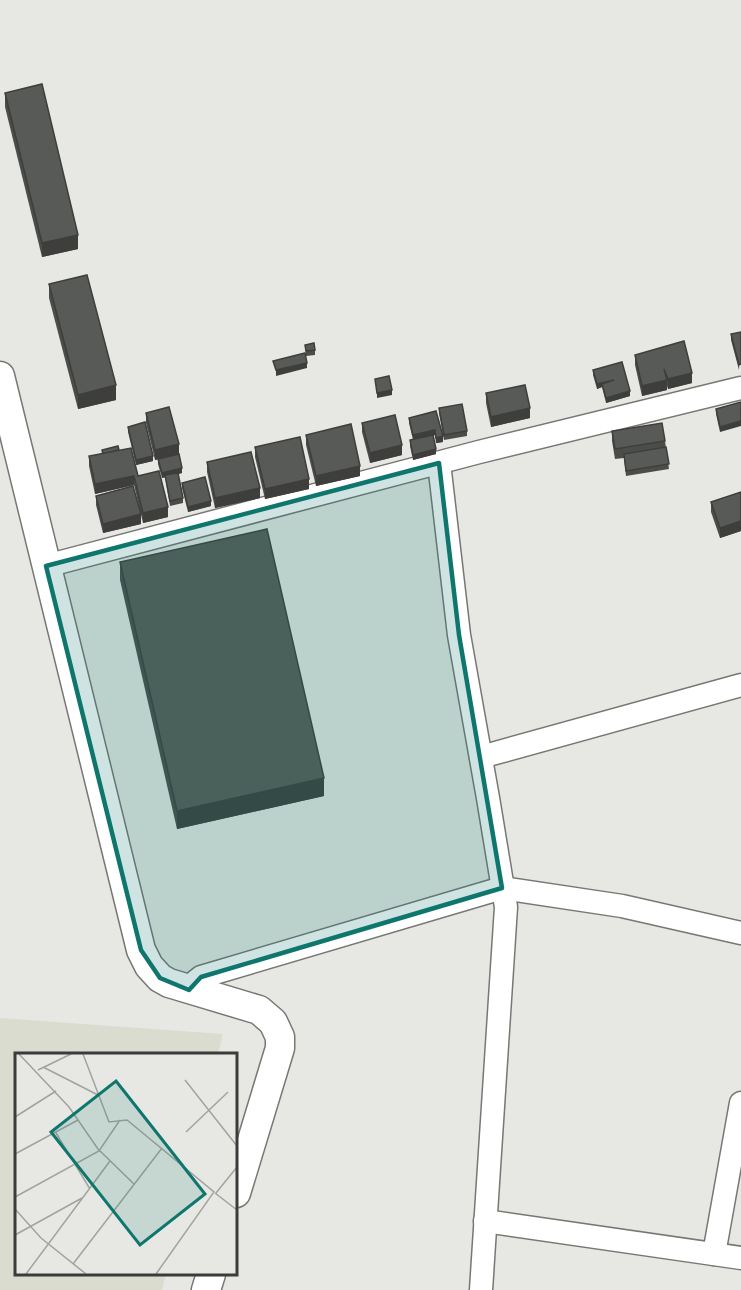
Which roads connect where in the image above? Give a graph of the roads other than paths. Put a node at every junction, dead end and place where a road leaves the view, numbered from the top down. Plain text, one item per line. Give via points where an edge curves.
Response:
1 (0, 376) edge
2 (741, 388) edge
3 (439, 463) junction
4 (46, 566) junction
5 (741, 686) edge
6 (481, 757) junction
7 (502, 888) junction
8 (741, 933) edge
9 (189, 990) junction
10 (741, 1103) edge
11 (237, 1190) edge
12 (486, 1221) junction
13 (714, 1254) junction
14 (741, 1258) edge
15 (481, 1290) edge

1 - 4 street
2 - 3 street
3 - 4 street
3 - 6 street via 459,635
4 - 9 street via 141,950 160,978
5 - 6 street
6 - 7 street
7 - 8 street via 622,906
7 - 9 street via 201,977
7 - 12 street via 506,907
9 - 11 street via 260,1010 273,1022 280,1037
10 - 13 street
12 - 13 street
12 - 15 street
13 - 14 street

